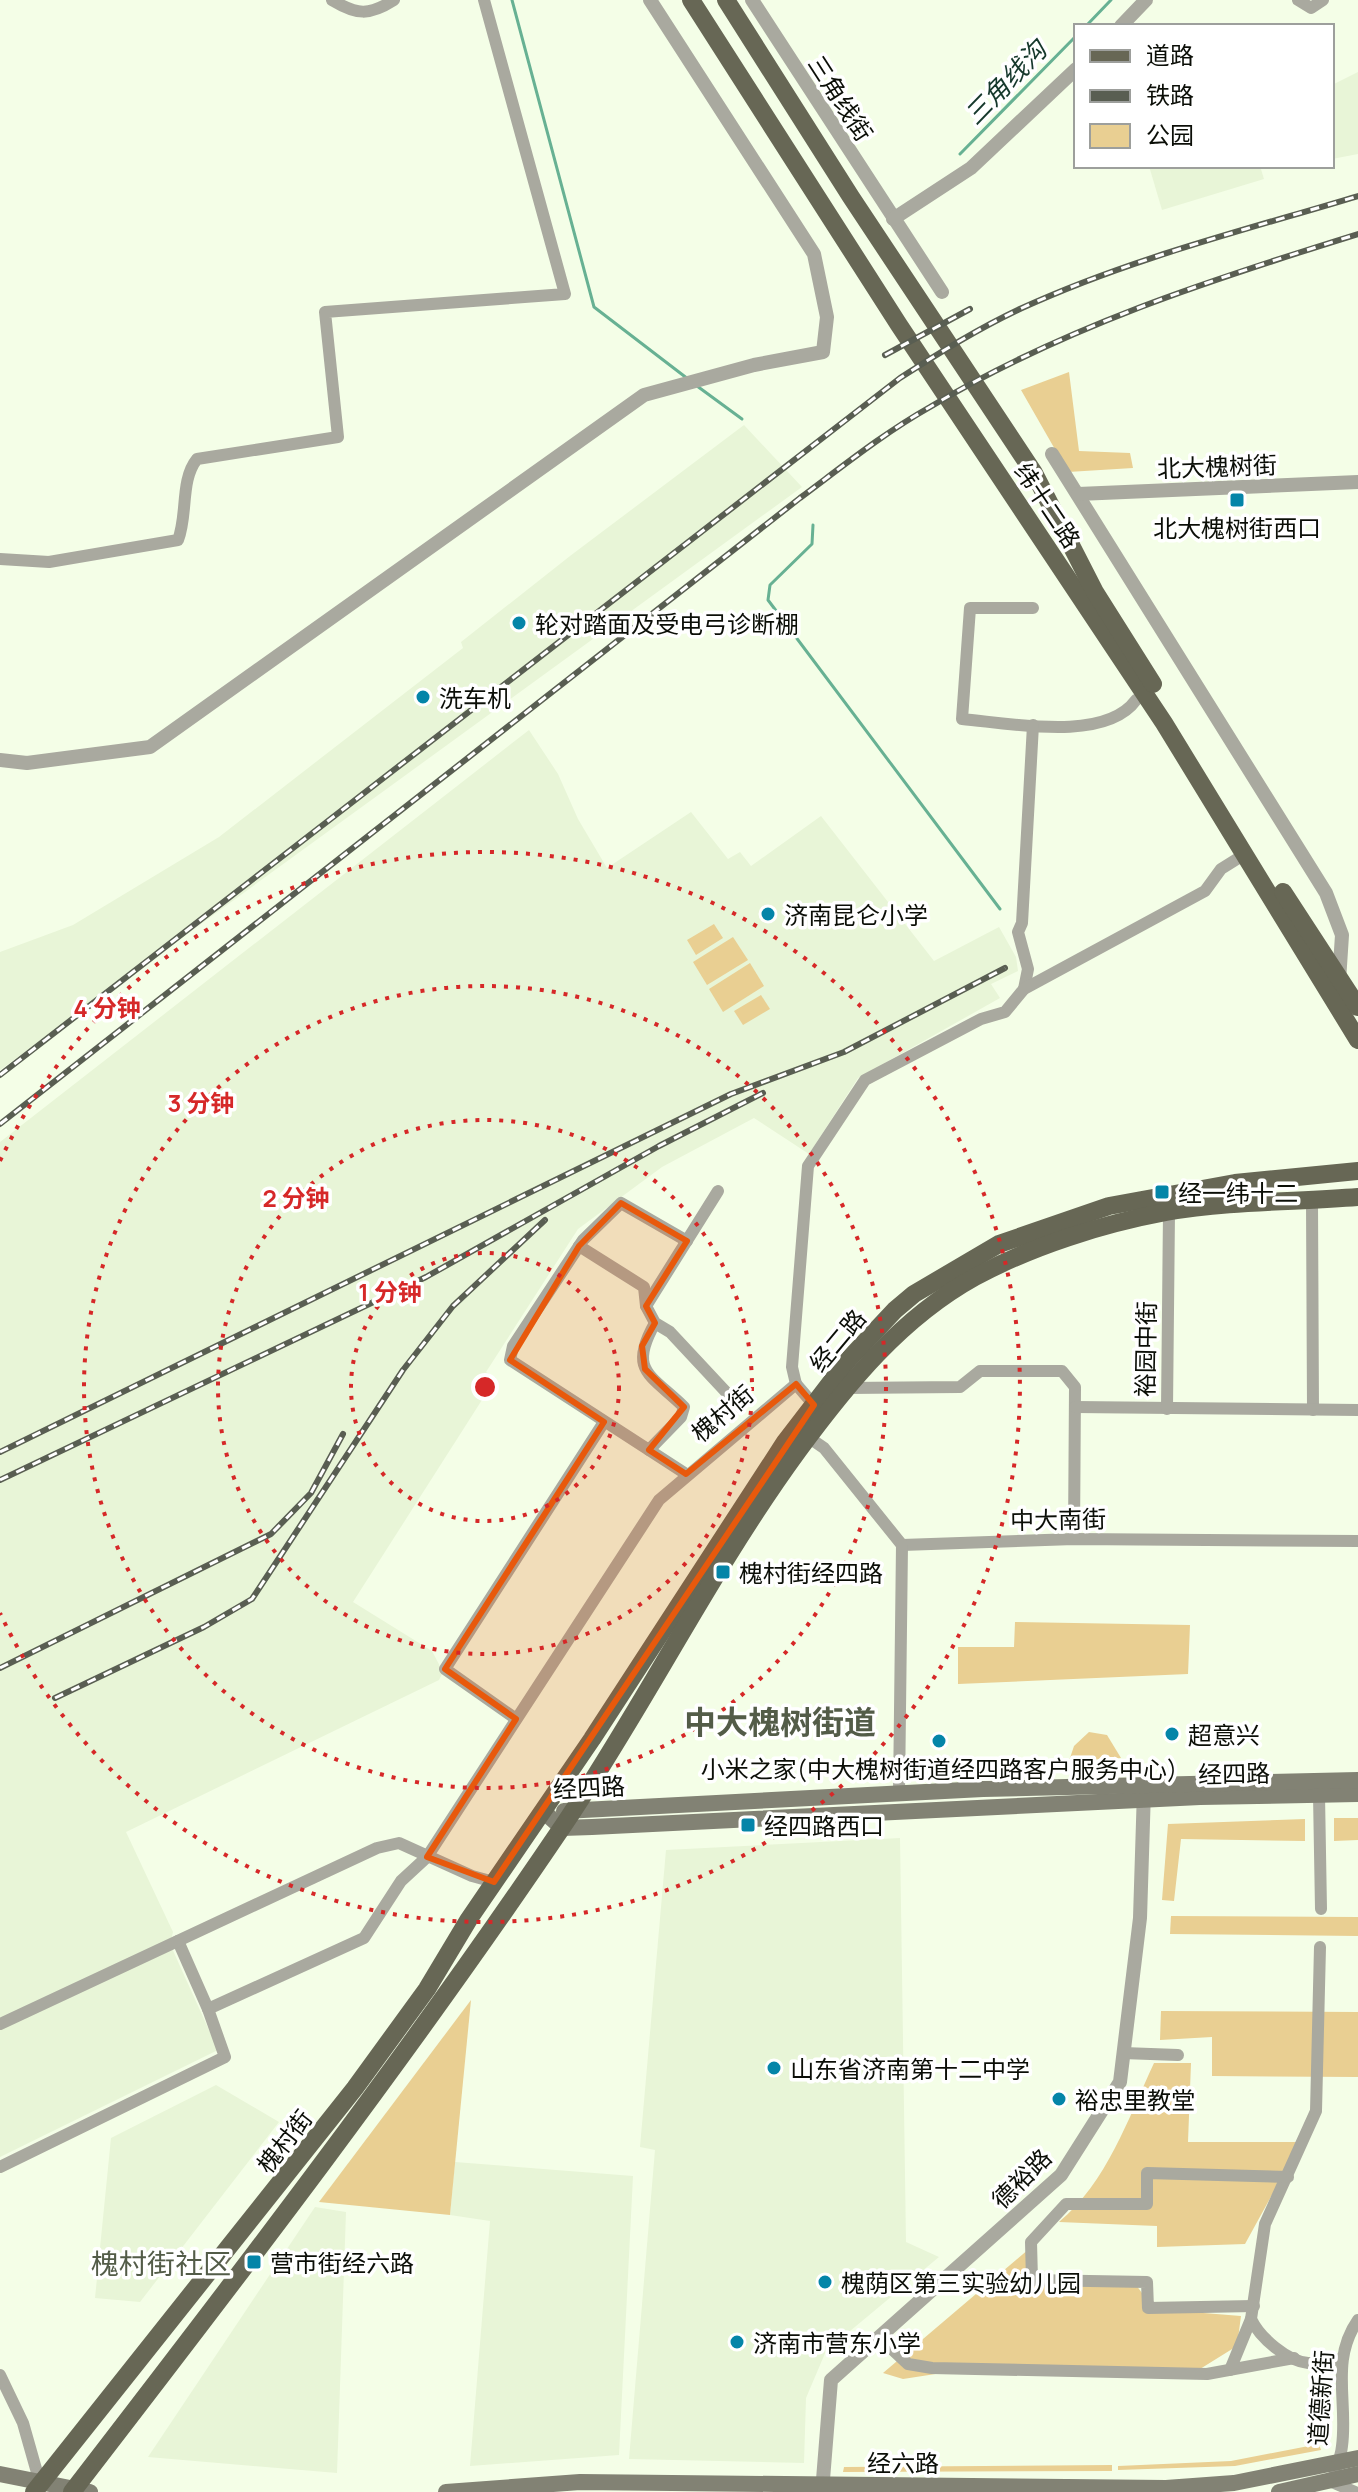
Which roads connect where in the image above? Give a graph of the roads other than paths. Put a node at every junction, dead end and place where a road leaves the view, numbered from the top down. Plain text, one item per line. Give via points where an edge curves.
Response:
1 (332, 0) edge
2 (394, 0) edge
3 (484, 0) edge
4 (650, 0) edge
5 (691, 0) edge
6 (726, 0) edge
7 (752, 0) edge
8 (1146, 0) edge
9 (1298, 0) edge
10 (1323, 0) edge
11 (1123, 24) edge
12 (1074, 71) edge
13 (893, 219) junction
14 (942, 292) dead end
15 (1052, 454) dead end
16 (1358, 482) edge
17 (1078, 494) junction
18 (0, 559) edge
19 (1033, 608) dead end
20 (1136, 700) dead end
21 (1033, 725) junction
22 (0, 760) edge
23 (1245, 854) junction
24 (1339, 981) junction
25 (1024, 989) junction
26 (1358, 1007) edge
27 (1358, 1040) edge
28 (1358, 1171) edge
29 (718, 1191) dead end
30 (1358, 1197) edge
31 (1312, 1201) junction
32 (1169, 1212) junction
33 (687, 1241) junction
34 (579, 1246) junction
35 (646, 1306) junction
36 (655, 1323) junction
37 (796, 1384) junction
38 (847, 1388) junction
39 (814, 1405) junction
40 (740, 1407) dead end
41 (1075, 1407) junction
42 (1167, 1409) junction
43 (1313, 1410) junction
44 (1358, 1410) edge
45 (604, 1422) junction
46 (808, 1437) junction
47 (649, 1450) junction
48 (686, 1474) junction
49 (1074, 1539) junction
50 (1358, 1541) edge
51 (902, 1545) junction
52 (516, 1719) junction
53 (1358, 1780) edge
54 (1144, 1792) junction
55 (899, 1793) junction
56 (1358, 1794) edge
57 (1319, 1795) junction
58 (573, 1810) junction
59 (543, 1811) junction
60 (562, 1828) junction
61 (427, 1857) junction
62 (494, 1882) junction
63 (1321, 1909) dead end
64 (178, 1941) junction
65 (1320, 1947) dead end
66 (208, 2009) junction
67 (0, 2024) edge
68 (1123, 2053) junction
69 (1178, 2055) dead end
70 (0, 2167) edge
71 (1288, 2177) junction
72 (1253, 2313) junction
73 (1358, 2320) edge
74 (879, 2337) junction
75 (1294, 2358) junction
76 (1342, 2359) junction
77 (1230, 2370) junction
78 (0, 2375) edge
79 (1358, 2458) edge
80 (1336, 2463) junction
81 (0, 2474) edge
82 (1358, 2474) edge
83 (1331, 2487) edge
84 (37, 2488) edge
85 (821, 2489) edge
86 (78, 2491) edge
87 (446, 2492) edge
88 (1279, 2492) edge
89 (1355, 2492) edge

1 - 2 street via 357,13
3 - 18 street via 565,294 325,312 338,437 197,459 189,469 178,540 49,562
4 - 22 street via 808,243 827,317 823,352 644,395 150,747 27,763
5 - 23 main road, 纬十二路
6 - 24 main road, 纬十二路 via 1034,473 1095,592
7 - 13 street, 三角线街
8 - 11 street
9 - 10 street via 1311,8
12 - 13 street via 971,168
13 - 14 street, 三角线街
15 - 17 street
16 - 17 street, 北大槐树街
17 - 24 street via 1326,893 1342,935
19 - 21 street via 970,608 962,719
20 - 21 street via 1100,725
21 - 25 street via 1018,932 1028,969
23 - 25 street via 1221,869 1205,891
23 - 27 main road, 纬十二路
24 - 26 main road, 纬十二路
25 - 37 street via 1005,1012 981,1019 865,1080 808,1166 792,1367
28 - 39 main road, 经二路 via 1235,1183 1109,1206 999,1244 895,1310
29 - 33 street
30 - 31 main road, 经二路
31 - 32 main road, 经二路
31 - 43 street
32 - 38 main road, 经二路 via 1025,1253 973,1278 908,1323
32 - 42 street, 裕园中街
33 - 34 street via 621,1203
33 - 35 street
34 - 35 street via 644,1287
34 - 45 street via 520,1334 510,1360
35 - 36 street
36 - 40 street via 670,1332
36 - 47 street via 642,1346 645,1369 684,1407
37 - 39 street
37 - 48 street, 槐村街
38 - 41 street via 960,1387 980,1371 1062,1371 1075,1387
38 - 46 main road, 经二路
39 - 59 main road, 经二路
41 - 42 street, 裕园中街
41 - 49 street
42 - 43 street
43 - 44 street
45 - 47 street
45 - 52 street via 445,1669
46 - 51 street via 824,1448
46 - 58 main road, 经二路 via 713,1579
47 - 48 street
48 - 52 street, 槐村街 via 659,1500
49 - 50 street, 中大南街
49 - 51 street, 中大南街
51 - 55 street
52 - 61 street, 槐村街
53 - 54 main road, 经四路
54 - 55 main road, 经四路
54 - 57 main road, 经四路
54 - 60 main road, 经四路
54 - 68 street, 德裕路 via 1140,1918
55 - 58 main road, 经四路
56 - 57 main road, 经四路
57 - 63 street
58 - 59 main road, 经四路
58 - 60 main road, 经二路
59 - 60 main road, 经四路
59 - 62 main road, 槐村街
60 - 86 main road, 槐村街 via 375,2091
61 - 62 street
61 - 64 street via 399,1843 377,1848
61 - 66 street, 槐村街 via 401,1881 364,1938
62 - 84 main road, 槐村街 via 427,1989 355,2088
64 - 66 street
64 - 67 street
65 - 71 street via 1316,2111
66 - 70 street via 225,2057
68 - 69 street
68 - 74 street, 德裕路 via 1120,2082 1061,2175
71 - 72 street via 1265,2224
71 - 72 street via 1147,2173 1147,2204 1066,2204 1031,2242 1032,2280 1147,2282 1148,2308
72 - 75 street via 1257,2330
72 - 77 street
73 - 76 street, 道德新街
74 - 77 street via 908,2364 932,2368 1207,2374
74 - 85 street, 德裕路 via 831,2380
75 - 76 street via 1309,2363
75 - 77 street
76 - 80 street, 道德新街 via 1342,2446
78 - 84 street via 23,2423
79 - 80 main road, 经六路
80 - 83 street, 道德新街
80 - 85 main road, 经六路 via 1234,2483 1166,2488
81 - 84 main road
82 - 83 main road
83 - 88 main road
83 - 89 street
84 - 86 main road
85 - 87 main road, 经六路 via 580,2482

